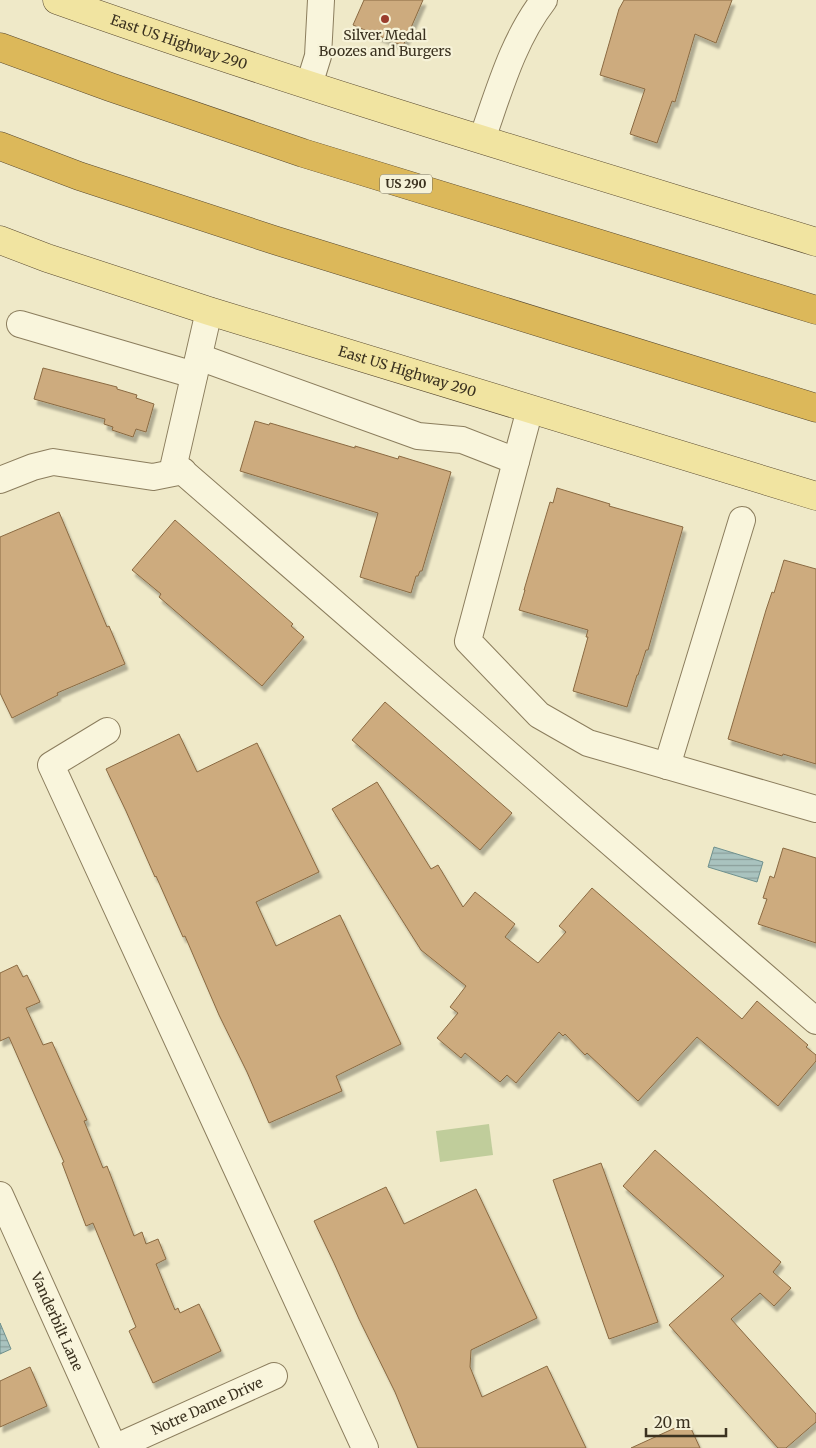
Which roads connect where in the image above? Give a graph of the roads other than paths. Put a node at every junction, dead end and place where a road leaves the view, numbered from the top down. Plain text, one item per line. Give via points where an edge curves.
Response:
1 (57, 0) edge
2 (321, 0) edge
3 (544, 0) edge
4 (0, 47) edge
5 (309, 85) junction
6 (482, 139) junction
7 (0, 146) edge
8 (0, 240) edge
9 (816, 242) edge
10 (816, 310) edge
11 (209, 311) junction
12 (20, 324) dead end
13 (196, 366) junction
14 (816, 408) edge
15 (530, 409) junction
16 (519, 450) junction
17 (183, 471) junction
18 (0, 480) edge
19 (816, 496) edge
20 (742, 520) dead end
21 (106, 731) dead end
22 (667, 766) junction
23 (816, 809) edge
24 (816, 1021) edge
25 (0, 1196) edge
26 (274, 1376) dead end
27 (114, 1448) edge
28 (365, 1448) edge

1 - 5 main road, East US Highway 290
2 - 5 street via 318,56
3 - 6 street via 533,14 508,65
4 - 10 highway, US 290 via 303,152
5 - 6 main road, East US Highway 290
6 - 9 main road, East US Highway 290
7 - 14 highway via 79,176 274,240
8 - 11 main road, East US Highway 290
11 - 13 street
11 - 15 main road, East US Highway 290
12 - 13 street
13 - 16 street via 418,436
13 - 17 street via 174,464
15 - 16 street
15 - 19 main road, East US Highway 290
16 - 22 street via 468,641 539,715 588,743
17 - 18 street via 153,478 53,462
17 - 24 street
20 - 22 street
21 - 28 street via 52,765
22 - 23 street
25 - 27 street, Vanderbilt Lane
26 - 27 street, Notre Dame Drive

